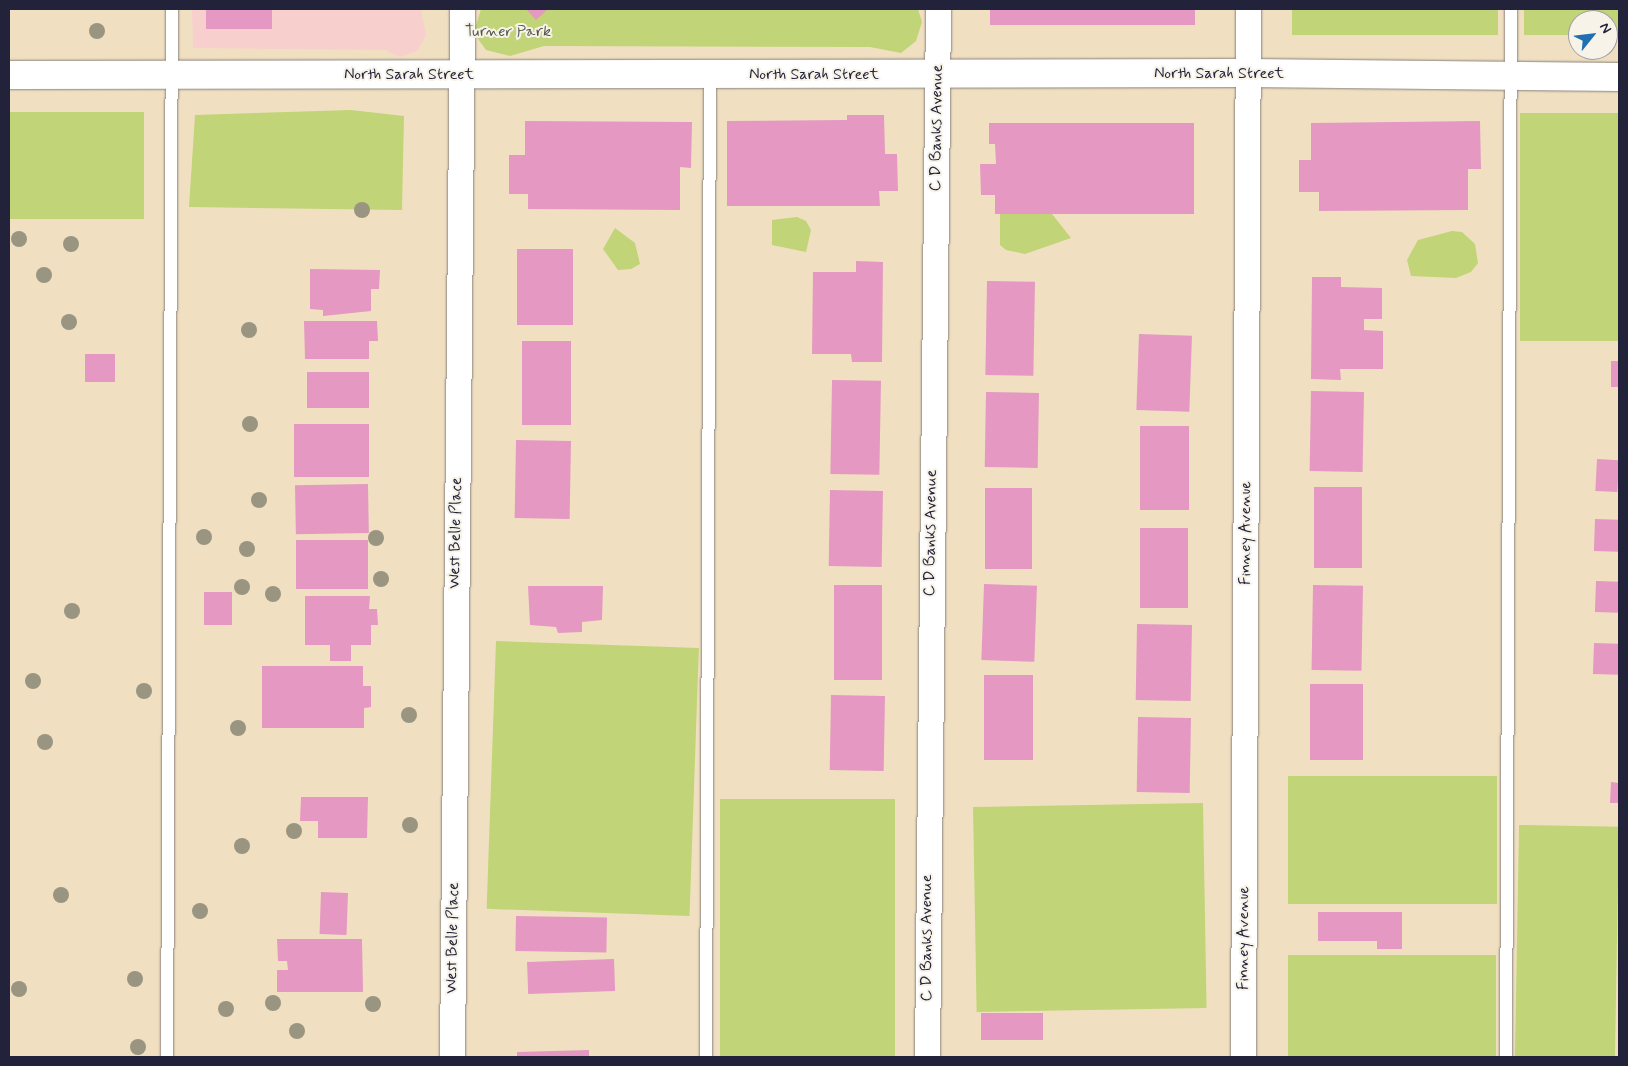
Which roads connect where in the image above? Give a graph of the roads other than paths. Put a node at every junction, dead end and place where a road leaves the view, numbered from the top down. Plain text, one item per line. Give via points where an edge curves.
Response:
1 (172, 9) edge
2 (462, 9) edge
3 (938, 9) edge
4 (1248, 9) edge
5 (1511, 9) edge
6 (1248, 73) junction
7 (9, 75) edge
8 (937, 75) junction
9 (172, 76) junction
10 (460, 76) junction
11 (710, 76) junction
12 (1511, 76) junction
13 (1619, 77) edge
14 (167, 1057) edge
15 (452, 1057) edge
16 (706, 1057) edge
17 (927, 1057) edge
18 (1243, 1057) edge
19 (1506, 1057) edge

1 - 9 lane
2 - 10 street, West Belle Place
3 - 8 street, C D Banks Avenue
4 - 6 street, Finney Avenue
5 - 12 lane
6 - 8 street, North Sarah Street
6 - 12 street, North Sarah Street
6 - 18 street, Finney Avenue
7 - 9 street, North Sarah Street
8 - 11 street, North Sarah Street
8 - 17 street, C D Banks Avenue
9 - 10 street, North Sarah Street
9 - 14 lane
10 - 11 street, North Sarah Street
10 - 15 street, West Belle Place
11 - 16 lane
12 - 13 street, North Sarah Street
12 - 19 lane

